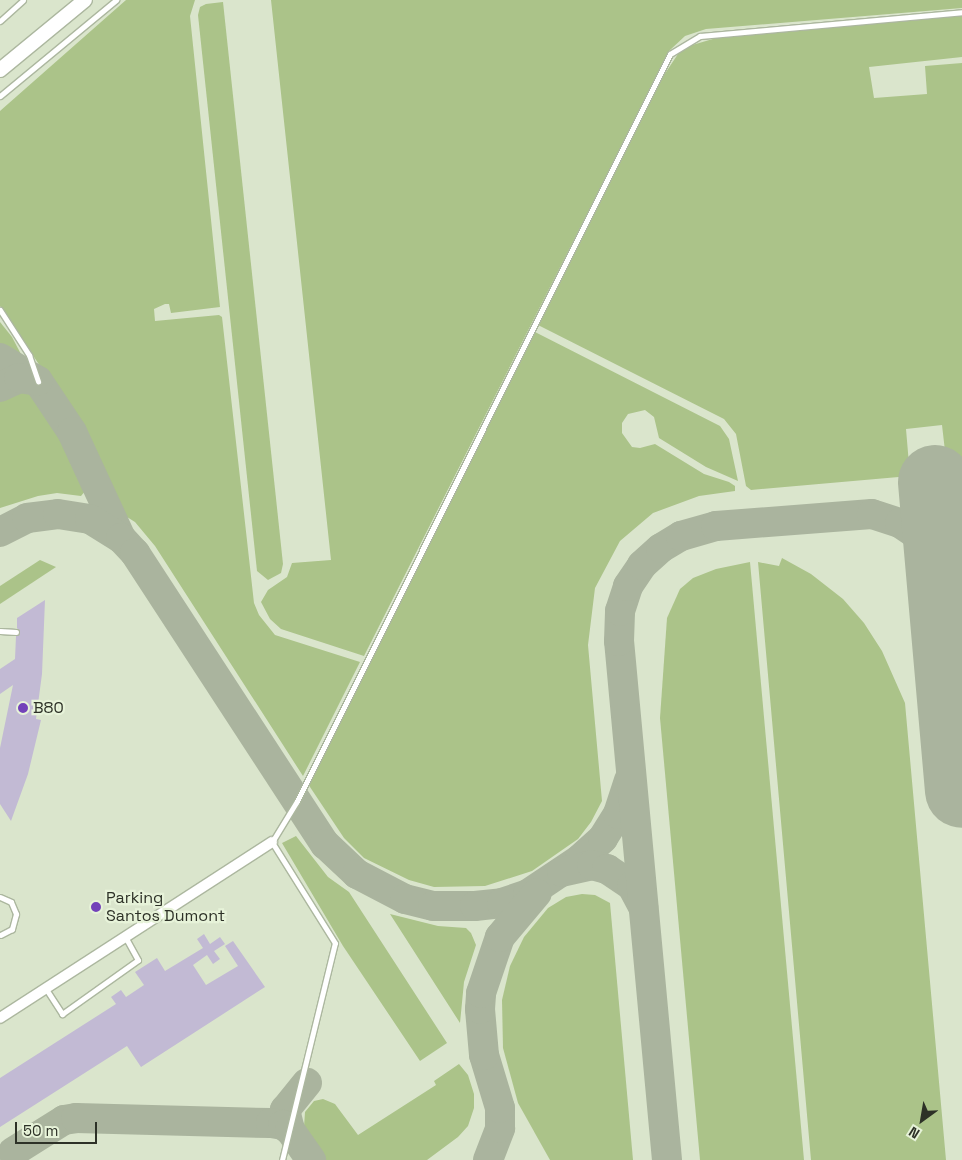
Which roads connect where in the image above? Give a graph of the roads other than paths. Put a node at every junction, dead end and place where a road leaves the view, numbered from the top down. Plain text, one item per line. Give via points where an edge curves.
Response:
1 (23, 0) edge
2 (83, 0) edge
3 (116, 0) edge
4 (962, 12) edge
5 (0, 21) edge
6 (0, 70) edge
7 (0, 96) edge
8 (0, 310) edge
9 (38, 381) dead end
10 (0, 631) edge
11 (16, 632) dead end
12 (272, 842) junction
13 (0, 897) edge
14 (0, 935) edge
15 (125, 937) junction
16 (46, 989) junction
17 (0, 1018) edge
18 (282, 1160) edge

1 - 5 lane
2 - 6 street
3 - 7 lane
4 - 12 lane via 700,36 670,54 297,801
8 - 9 lane via 29,354
10 - 11 lane
12 - 15 street
12 - 18 lane via 335,943
13 - 14 lane via 11,902 16,914 12,928
15 - 16 street
15 - 16 lane via 138,960 62,1014
16 - 17 street

